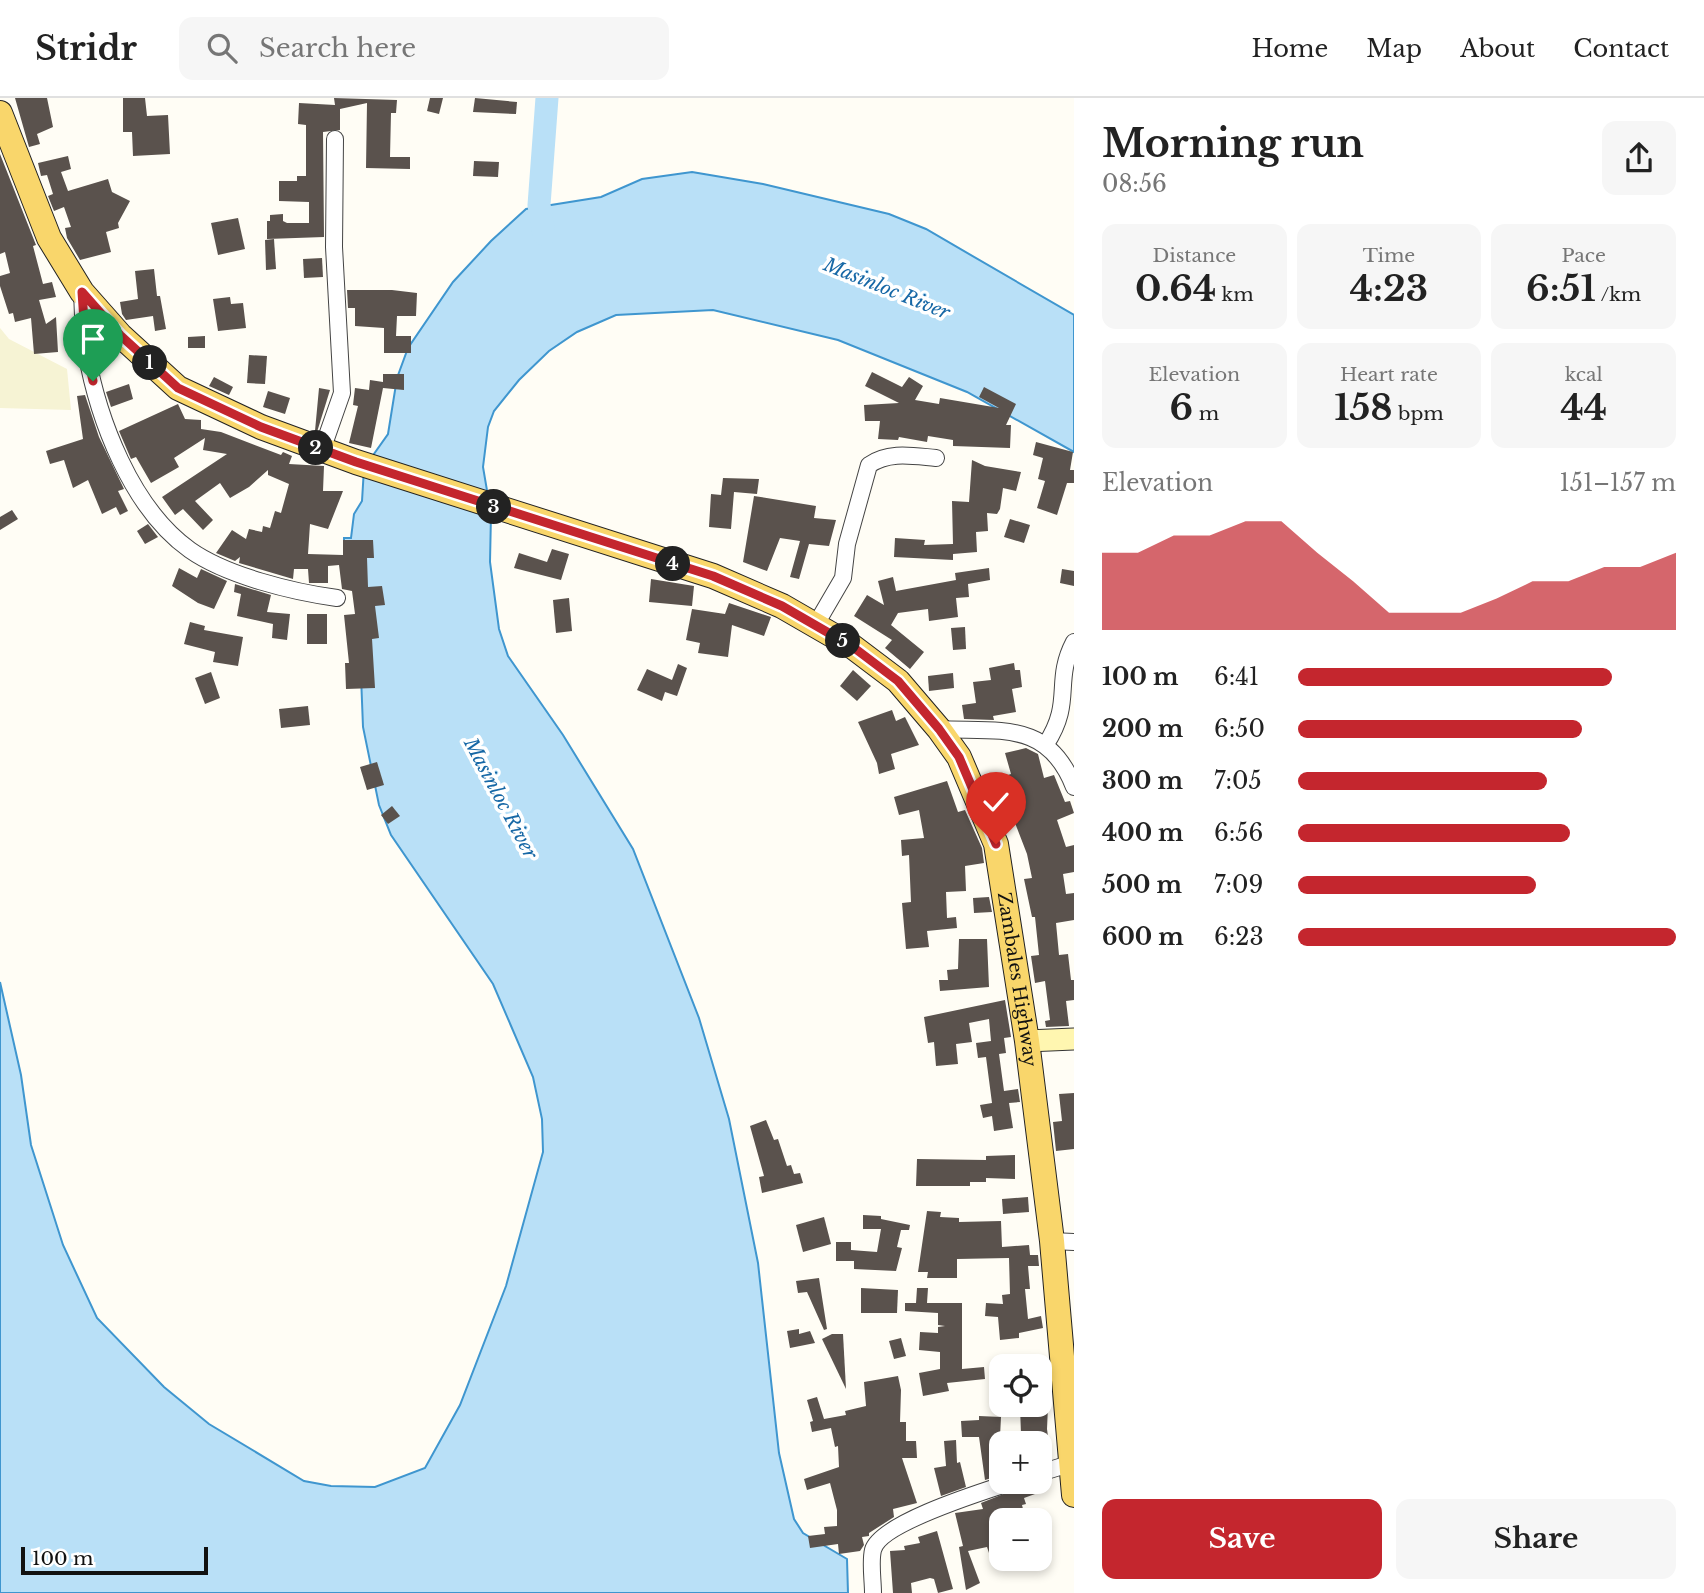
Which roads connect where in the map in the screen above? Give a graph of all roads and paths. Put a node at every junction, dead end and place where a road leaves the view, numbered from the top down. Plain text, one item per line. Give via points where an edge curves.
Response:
1 (0, 113) edge
2 (335, 139) dead end
3 (82, 292) junction
4 (323, 450) junction
5 (936, 458) dead end
6 (337, 598) dead end
7 (815, 626) junction
8 (1074, 642) edge
9 (939, 729) junction
10 (1046, 744) junction
11 (1074, 787) edge
12 (1074, 1040) edge
13 (1027, 1041) junction
14 (1063, 1241) edge
15 (1069, 1464) junction
16 (1052, 1469) edge
17 (989, 1490) edge
18 (1074, 1495) edge
19 (873, 1593) edge

1 - 3 main road, Zambales Highway via 49,238
2 - 4 street via 334,247 342,393
3 - 4 main road, Zambales Highway via 120,335 178,388
3 - 6 street via 86,349 104,418 122,465 153,513 191,550 250,578
4 - 7 main road, Zambales Highway via 713,576
5 - 7 street via 901,455 879,458 869,465 847,544 843,578
7 - 9 main road, Zambales Highway via 898,681
8 - 10 street via 1065,671 1066,710
9 - 10 street via 1030,735
9 - 13 main road, Zambales Highway via 959,757 996,844
10 - 11 street
12 - 13 street
13 - 14 main road, Zambales Highway
14 - 15 main road, Zambales Highway
15 - 16 street
15 - 18 main road, Zambales Highway
17 - 19 street via 894,1529 881,1539 873,1551

